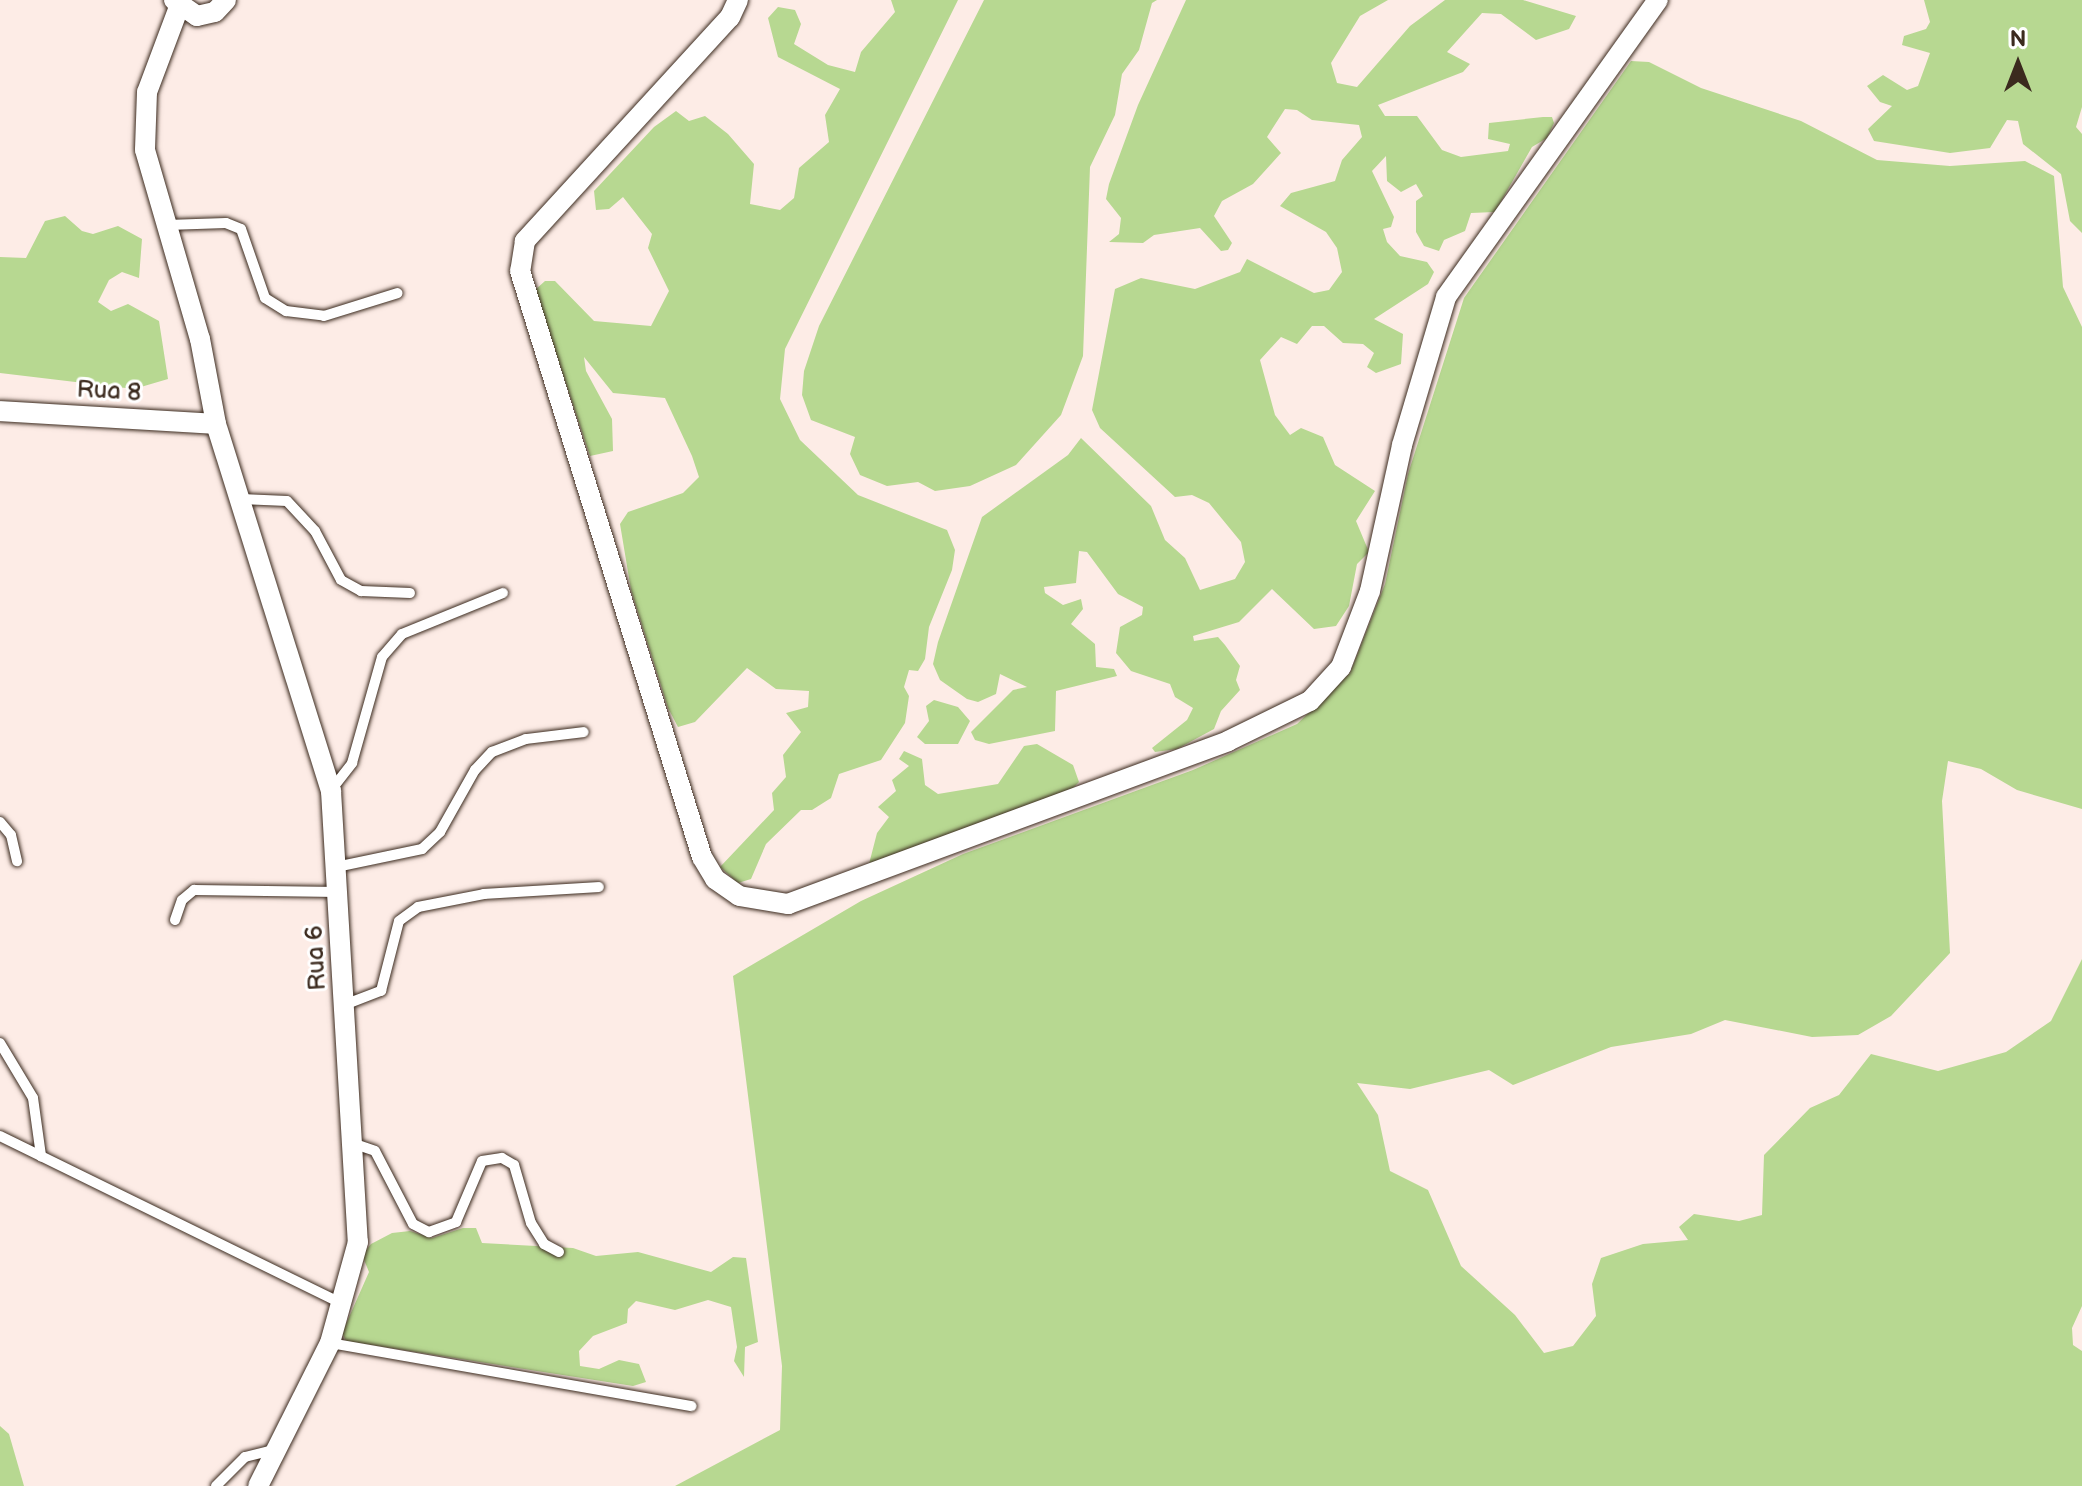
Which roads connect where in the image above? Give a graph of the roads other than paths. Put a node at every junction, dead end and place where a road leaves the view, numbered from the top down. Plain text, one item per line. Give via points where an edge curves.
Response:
1 (226, 0) edge
2 (738, 0) edge
3 (1658, 0) edge
4 (177, 4) edge
5 (167, 225) junction
6 (398, 293) dead end
7 (0, 411) edge
8 (216, 424) junction
9 (241, 499) junction
10 (410, 593) dead end
11 (503, 593) dead end
12 (584, 732) dead end
13 (331, 791) junction
14 (0, 822) edge
15 (17, 861) dead end
16 (336, 867) junction
17 (599, 887) dead end
18 (338, 892) junction
19 (175, 920) dead end
20 (344, 1005) junction
21 (0, 1043) edge
22 (0, 1136) edge
23 (352, 1143) junction
24 (41, 1156) junction
25 (559, 1252) dead end
26 (341, 1303) junction
27 (330, 1343) junction
28 (692, 1406) dead end
29 (276, 1449) junction
30 (216, 1486) edge
31 (258, 1486) edge

1 - 4 street via 206,16
2 - 3 street via 730,17 525,241 520,271 702,857 715,879 739,896 788,904 1228,741 1310,701 1341,667 1370,591 1402,445 1446,297
4 - 5 street, Rua 6 via 147,92 145,150
5 - 6 lane via 226,223 241,229 265,298 286,311 324,316
5 - 8 street, Rua 6 via 200,339
7 - 8 street, Rua 8
8 - 9 street, Rua 6
9 - 10 lane via 287,501 315,531 341,580 361,591
9 - 13 street, Rua 6
11 - 13 lane via 402,634 382,657 352,763
12 - 16 lane via 526,739 492,752 475,770 440,832 422,849
13 - 16 street, Rua 6
14 - 15 lane via 11,835
16 - 18 street, Rua 6
17 - 20 lane via 484,894 418,907 399,921 381,991
18 - 19 lane via 194,890 182,900
18 - 20 street, Rua 6
20 - 23 street, Rua 6
21 - 24 lane via 33,1098
22 - 24 lane
23 - 25 lane via 375,1151 413,1224 429,1232 456,1222 482,1161 502,1158 514,1165 531,1223 544,1244
23 - 26 street, Rua 6 via 358,1242
24 - 26 lane
26 - 27 street, Rua 6
27 - 28 lane
27 - 29 street, Rua 6
29 - 30 lane via 245,1457
29 - 31 street, Rua 6

